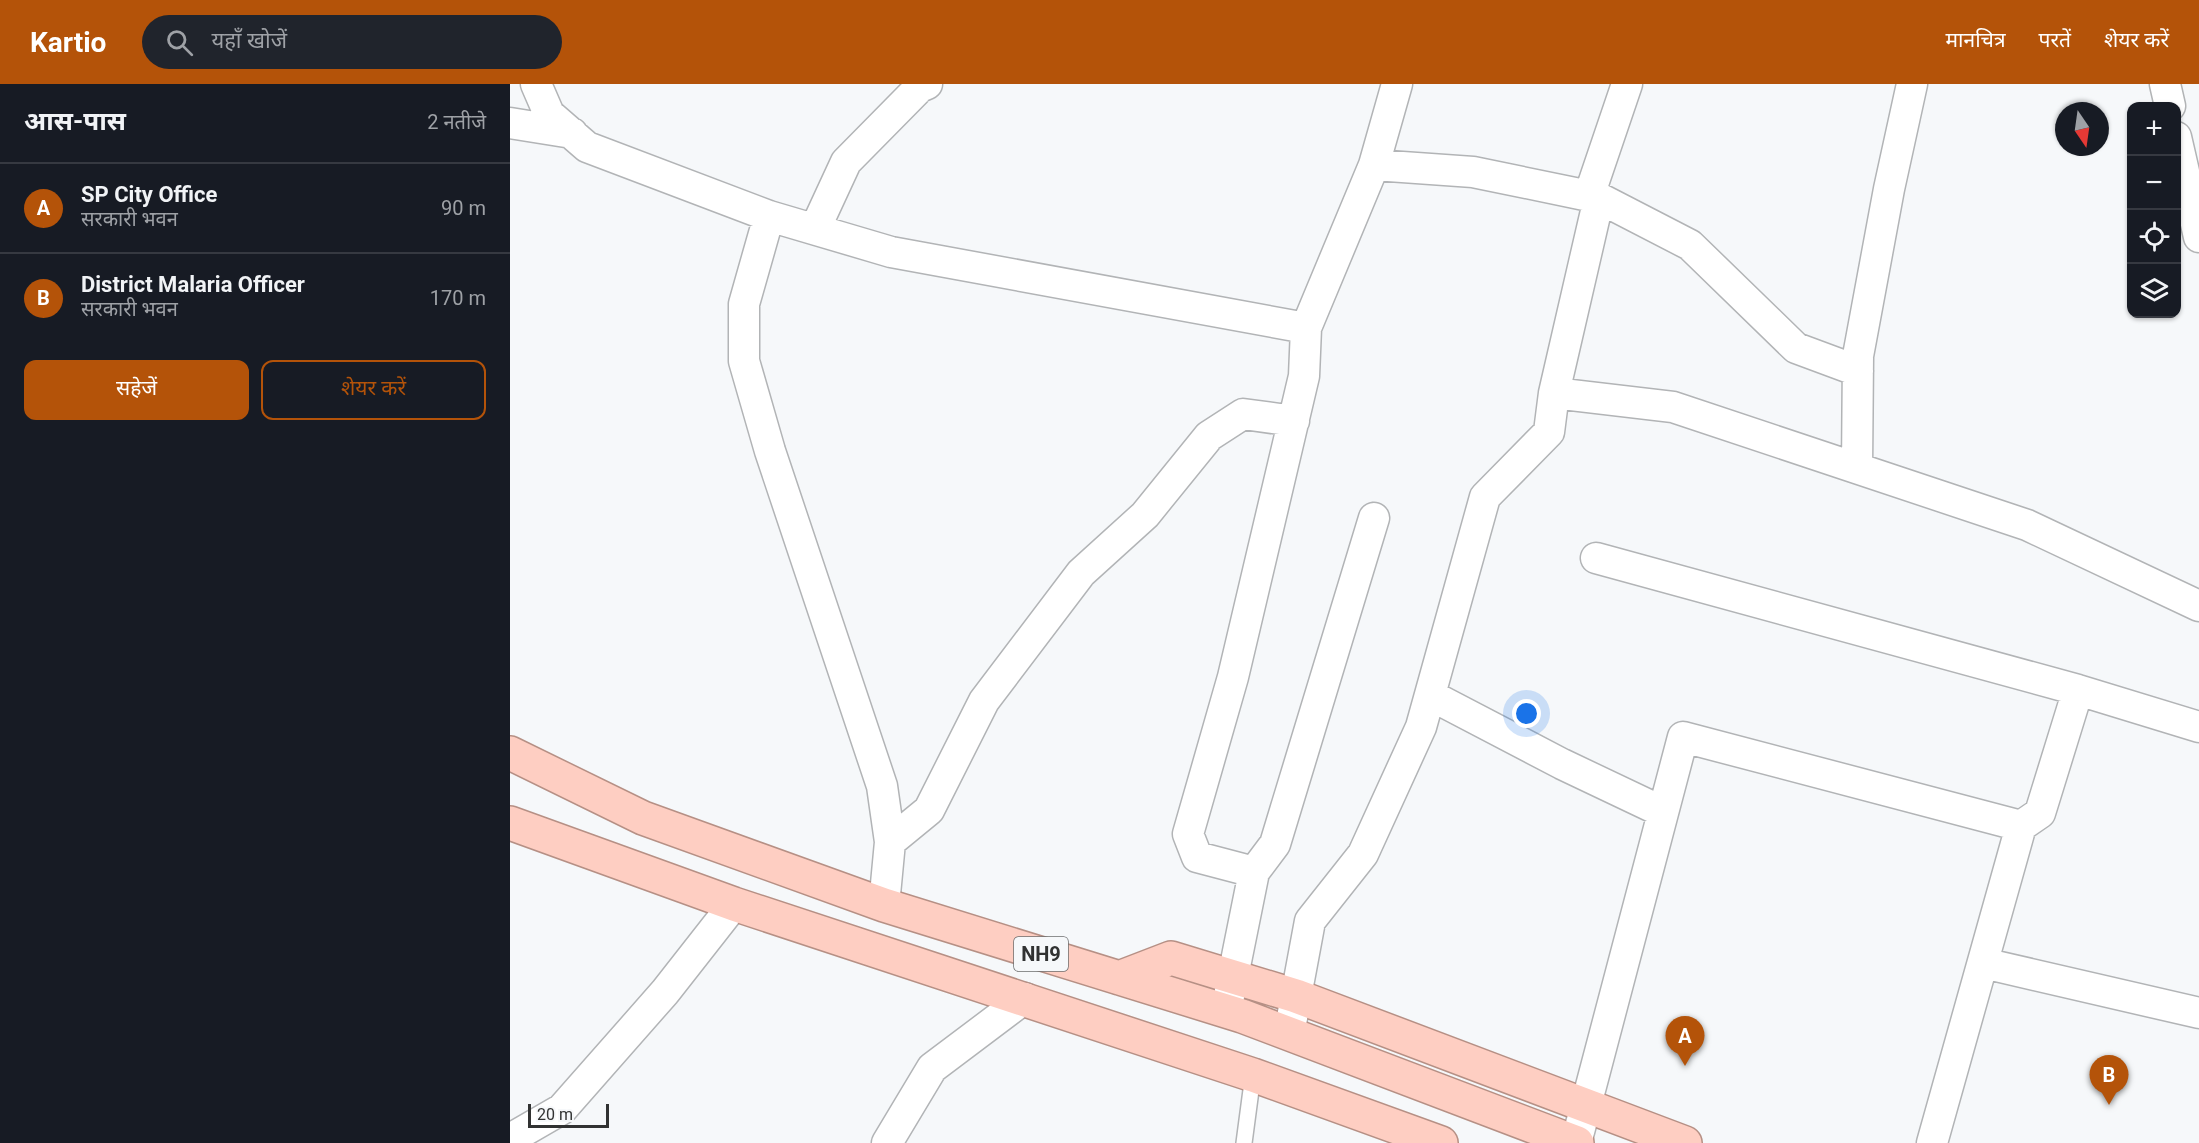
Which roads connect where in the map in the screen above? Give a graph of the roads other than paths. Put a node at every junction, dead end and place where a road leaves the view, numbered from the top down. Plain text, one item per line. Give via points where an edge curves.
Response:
1 (536, 84) edge
2 (927, 84) edge
3 (1396, 84) edge
4 (1627, 84) edge
5 (1912, 84) edge
6 (2165, 84) edge
7 (2169, 102) edge
8 (510, 123) edge
9 (572, 133) junction
10 (2180, 156) edge
11 (1374, 165) junction
12 (1594, 197) junction
13 (770, 216) junction
14 (814, 229) junction
15 (2199, 237) edge
16 (1306, 328) junction
17 (1858, 371) junction
18 (1554, 393) junction
19 (1294, 421) junction
20 (1857, 468) junction
21 (1374, 518) dead end
22 (1596, 558) dead end
23 (2199, 606) edge
24 (2078, 690) junction
25 (1430, 695) junction
26 (2199, 727) edge
27 (510, 753) edge
28 (1663, 812) junction
29 (510, 823) edge
30 (2021, 826) junction
31 (890, 842) junction
32 (1254, 872) junction
33 (734, 904) junction
34 (884, 905) junction
35 (869, 946) junction
36 (1983, 963) junction
37 (1233, 976) junction
38 (1119, 978) junction
39 (1296, 996) junction
40 (1025, 998) junction
41 (1226, 1011) junction
42 (2199, 1013) edge
43 (1289, 1034) junction
44 (1254, 1075) junction
45 (1586, 1104) junction
46 (510, 1139) edge
47 (887, 1143) edge
48 (1244, 1143) edge
49 (1441, 1143) edge
50 (1577, 1143) edge
51 (1685, 1143) edge
52 (1932, 1143) edge

1 - 9 street via 549,114
2 - 14 street via 846,162
3 - 11 street
4 - 12 street
5 - 17 street via 1886,200
6 - 7 street
8 - 9 street
9 - 13 street via 587,147
10 - 15 street
11 - 12 street via 1473,172
11 - 16 street
12 - 17 street via 1690,245 1796,348
12 - 18 street
13 - 14 street
13 - 31 street via 744,304 744,361 770,451 882,786
14 - 16 street via 891,252
16 - 19 street via 1304,376
17 - 20 street
18 - 20 street via 1673,407
18 - 25 street via 1549,432 1485,497
19 - 31 street via 1243,414 1209,436 1145,515 1081,573 984,700 929,810
19 - 32 street via 1233,677 1188,834 1197,856
20 - 23 street via 2027,525
21 - 32 street via 1275,844
22 - 24 street
24 - 26 street
24 - 30 street via 2040,813
25 - 28 street
25 - 39 street via 1421,727 1363,854 1310,921
27 - 34 highway, NH9 via 643,818
28 - 30 street via 1683,737
28 - 45 street
29 - 33 highway, NH9
30 - 36 street
31 - 34 street
32 - 37 street
33 - 35 highway, NH9
33 - 46 street via 665,992 562,1109
34 - 35 highway
34 - 38 highway, NH9
35 - 40 highway, NH9
36 - 42 street
36 - 52 street
37 - 38 highway via 1171,958
37 - 39 highway
37 - 41 street
38 - 41 highway, NH9
39 - 43 street
39 - 45 highway
40 - 44 highway, NH9
40 - 47 street via 932,1068
41 - 43 highway, NH9
43 - 50 highway, NH9
44 - 48 lane
44 - 49 highway, NH9
45 - 50 street
45 - 51 highway

